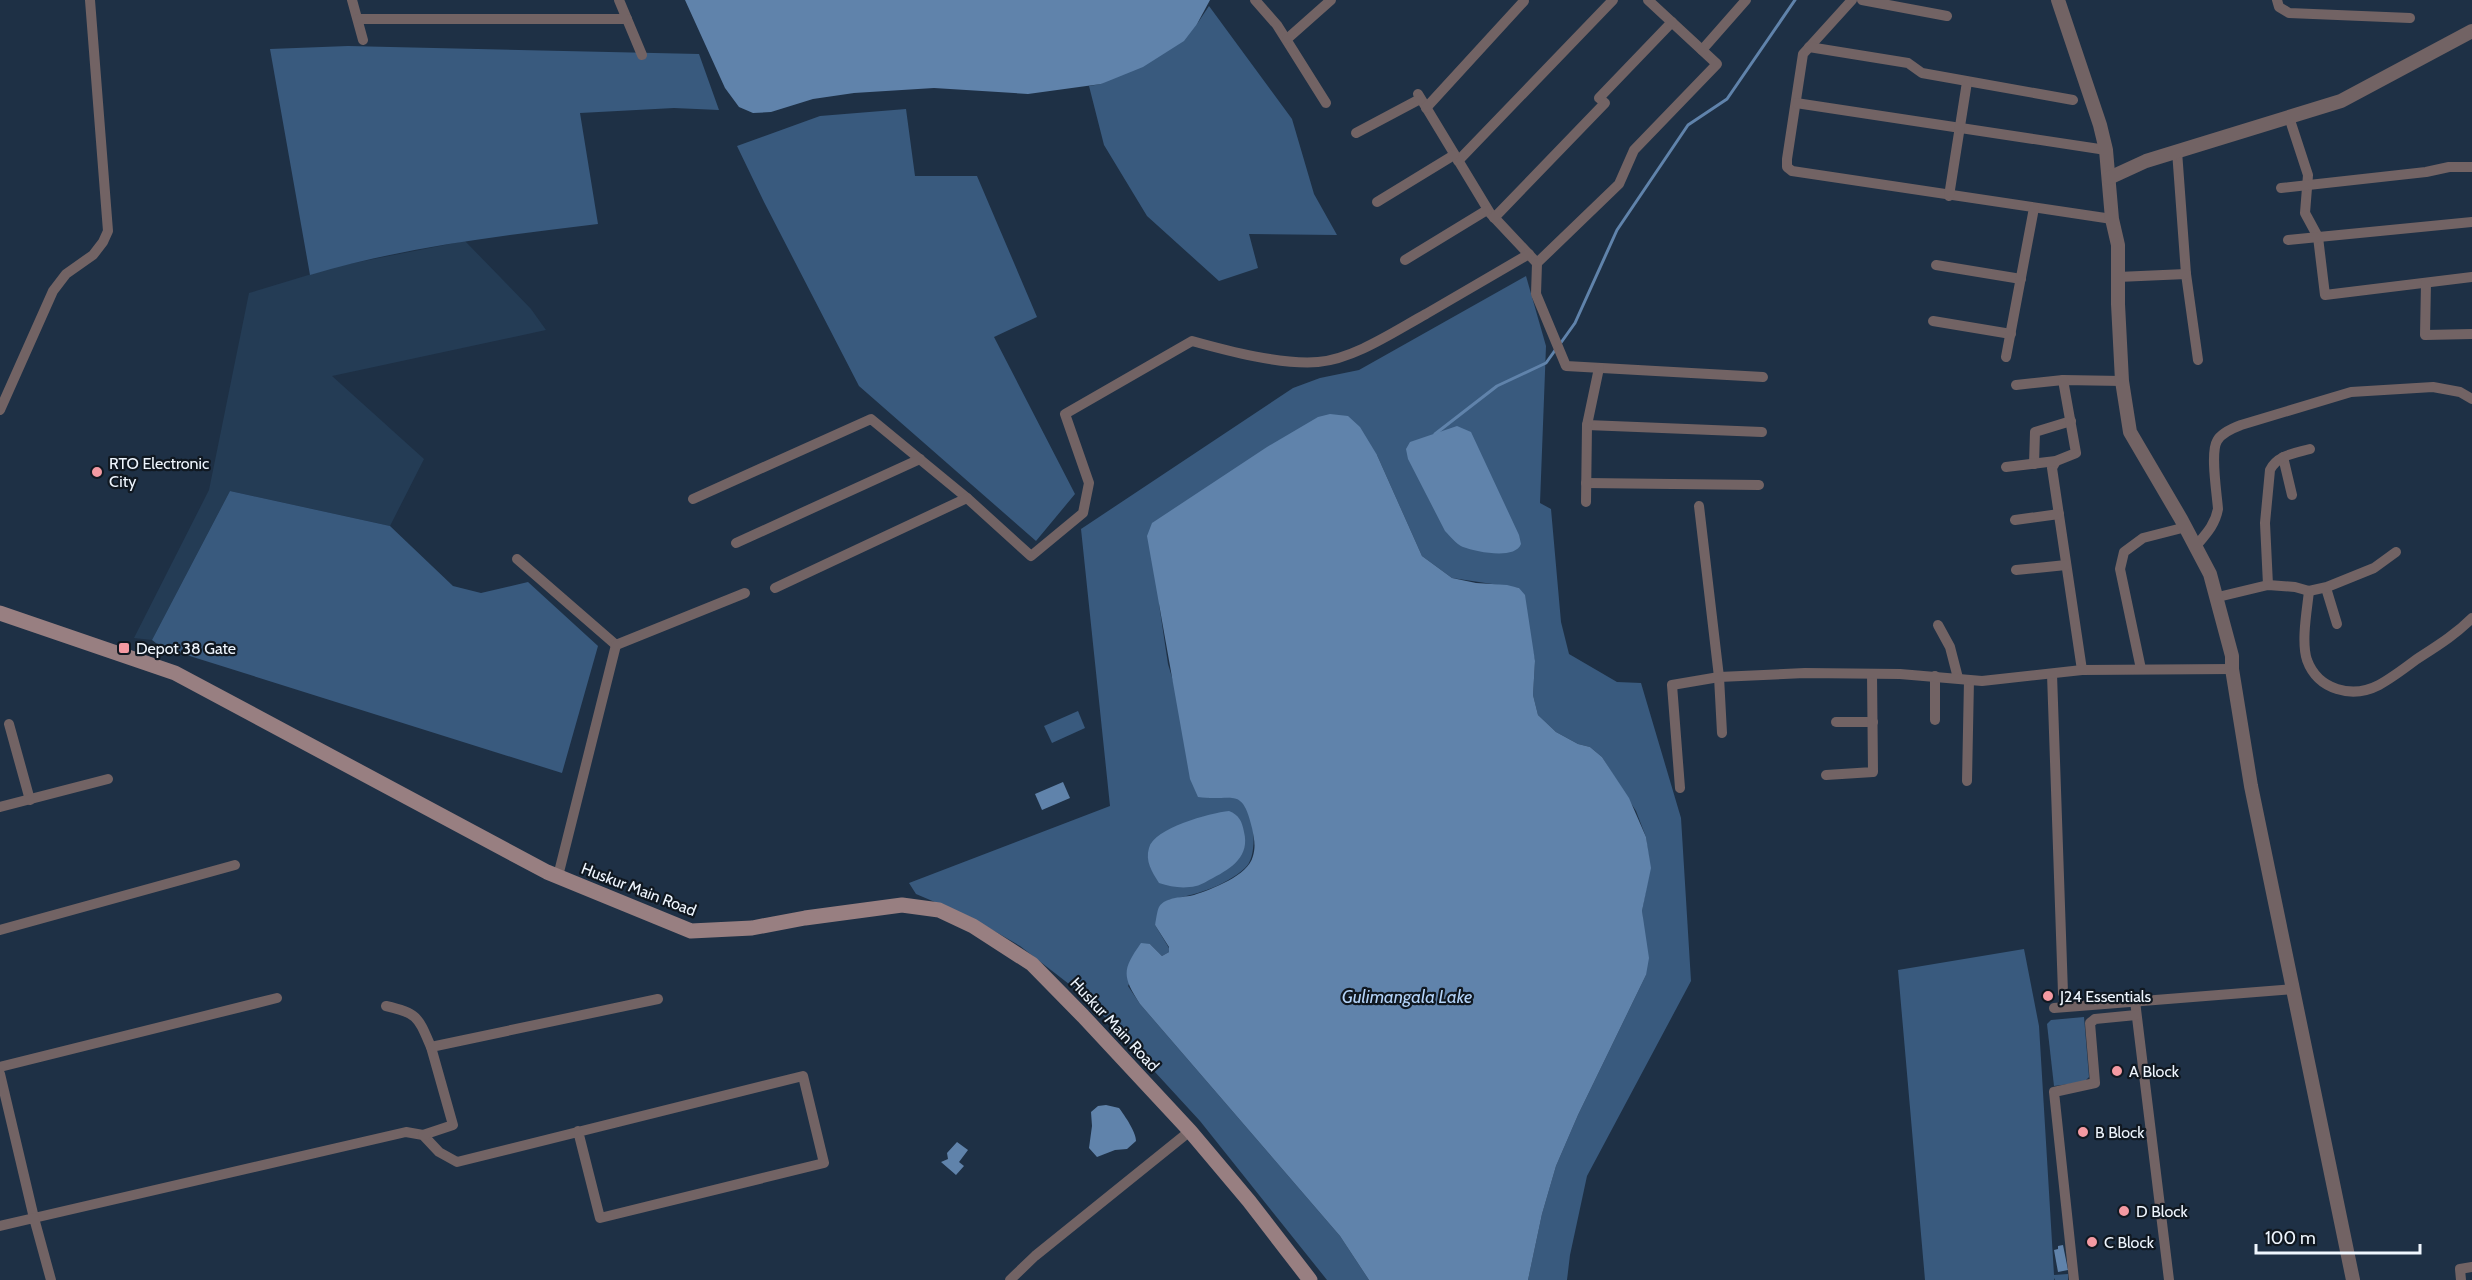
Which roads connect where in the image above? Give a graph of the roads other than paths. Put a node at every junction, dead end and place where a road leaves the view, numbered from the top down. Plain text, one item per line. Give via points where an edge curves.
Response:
1 (90, 0) edge
2 (352, 0) edge
3 (619, 0) edge
4 (1255, 0) edge
5 (1331, 0) edge
6 (1613, 0) edge
7 (1746, 0) edge
8 (1852, 0) edge
9 (1862, 0) edge
10 (2058, 0) edge
11 (2277, 0) edge
12 (1524, 1) edge
13 (1656, 3) edge
14 (1947, 16) dead end
15 (2410, 18) dead end
16 (358, 19) junction
17 (627, 19) junction
18 (1672, 22) junction
19 (2472, 31) edge
20 (1287, 39) junction
21 (363, 40) dead end
22 (1809, 47) junction
23 (1702, 50) junction
24 (642, 55) dead end
25 (1967, 82) junction
26 (1421, 100) junction
27 (2073, 100) dead end
28 (1326, 103) dead end
29 (1796, 103) junction
30 (2289, 117) junction
31 (1961, 128) junction
32 (1356, 133) dead end
33 (2106, 150) junction
34 (2177, 151) junction
35 (1456, 158) junction
36 (2472, 167) edge
37 (2109, 178) junction
38 (2307, 185) junction
39 (2281, 188) dead end
40 (1949, 196) junction
41 (1377, 202) dead end
42 (2034, 208) junction
43 (1491, 214) junction
44 (2112, 219) junction
45 (2472, 222) edge
46 (2318, 237) junction
47 (2288, 240) dead end
48 (1529, 254) junction
49 (1405, 260) dead end
50 (1537, 263) junction
51 (1936, 266) dead end
52 (2186, 274) junction
53 (2118, 277) junction
54 (2472, 277) edge
55 (2021, 279) junction
56 (2426, 283) junction
57 (1933, 321) dead end
58 (2011, 334) junction
59 (2472, 334) edge
60 (2006, 357) dead end
61 (2198, 360) dead end
62 (1599, 368) junction
63 (1763, 377) dead end
64 (2063, 380) junction
65 (2122, 381) junction
66 (2016, 385) dead end
67 (2472, 399) edge
68 (0, 410) edge
69 (2071, 421) junction
70 (1587, 425) junction
71 (1762, 432) dead end
72 (2310, 449) dead end
73 (2283, 457) junction
74 (920, 459) junction
75 (2056, 461) junction
76 (2034, 464) junction
77 (2006, 467) dead end
78 (1586, 483) junction
79 (1759, 485) dead end
80 (2292, 495) dead end
81 (967, 498) junction
82 (693, 499) dead end
83 (1586, 502) dead end
84 (1699, 506) dead end
85 (2059, 514) junction
86 (2015, 520) dead end
87 (2186, 527) junction
88 (736, 543) dead end
89 (2196, 546) junction
90 (2396, 552) dead end
91 (517, 559) dead end
92 (2066, 565) junction
93 (2016, 570) dead end
94 (2268, 585) junction
95 (775, 588) dead end
96 (2326, 588) junction
97 (2309, 591) junction
98 (745, 593) dead end
99 (2218, 597) junction
100 (0, 613) edge
101 (2472, 618) edge
102 (2337, 624) dead end
103 (1938, 625) dead end
104 (616, 645) junction
105 (2141, 669) junction
106 (2232, 669) junction
107 (2082, 670) junction
108 (1872, 674) junction
109 (2052, 674) junction
110 (1935, 676) junction
111 (1719, 677) junction
112 (1963, 679) junction
113 (1935, 720) dead end
114 (1836, 722) dead end
115 (1873, 722) junction
116 (9, 724) dead end
117 (1722, 733) dead end
118 (1827, 776) dead end
119 (108, 779) dead end
120 (1967, 781) dead end
121 (1680, 788) dead end
122 (30, 800) junction
123 (0, 807) edge
124 (235, 864) dead end
125 (558, 876) junction
126 (0, 930) edge
127 (2293, 989) junction
128 (2063, 993) dead end
129 (277, 998) dead end
130 (658, 999) dead end
131 (2135, 1001) junction
132 (2120, 1002) junction
133 (386, 1006) dead end
134 (2054, 1008) dead end
135 (2136, 1015) junction
136 (2121, 1017) junction
137 (431, 1047) junction
138 (0, 1067) edge
139 (0, 1074) edge
140 (578, 1131) junction
141 (1190, 1131) junction
142 (423, 1135) junction
143 (34, 1218) junction
144 (0, 1226) edge
145 (2472, 1267) edge
146 (51, 1280) edge
147 (1010, 1280) edge
148 (1310, 1280) edge
149 (2074, 1280) edge
150 (2169, 1280) edge
151 (2353, 1280) edge
152 (2461, 1280) edge

1 - 68 street via 108,231 93,255 66,274 53,291
2 - 16 street
3 - 17 street
4 - 20 street
5 - 20 street
6 - 35 street
7 - 23 street
8 - 22 street
9 - 14 street
10 - 33 street
11 - 15 street via 2279,7 2289,13
12 - 26 street
13 - 18 street
16 - 17 street
16 - 21 street
17 - 24 street
18 - 23 street
18 - 43 street via 1599,98 1605,103
19 - 30 street via 2341,101
20 - 28 street
22 - 25 street via 1908,63 1922,73
22 - 29 street via 1803,54
23 - 50 street via 1717,64 1634,150 1619,184
25 - 27 street
25 - 31 street
26 - 32 street
26 - 35 street
29 - 31 street
29 - 40 street via 1786,159 1792,171
30 - 34 street
30 - 38 street via 2308,175
31 - 33 street
31 - 40 street
33 - 37 street
34 - 37 street
34 - 52 street
35 - 41 street
35 - 43 street
36 - 38 street
37 - 44 street
38 - 39 street
38 - 46 street via 2305,213
40 - 42 street
42 - 44 street
42 - 55 street
43 - 48 street
43 - 49 street
44 - 53 street via 2118,245
45 - 46 street
46 - 47 street
46 - 56 street via 2325,296
48 - 50 street
48 - 81 street via 1388,336 1348,353 1318,362 1291,360 1192,340 1065,414 1089,483 1083,513 1031,556
50 - 62 street via 1536,294 1566,366
51 - 55 street
52 - 53 street
52 - 61 street
53 - 65 street
54 - 56 street
55 - 58 street
56 - 59 street via 2425,335
57 - 58 street
58 - 60 street
62 - 63 street
62 - 70 street
64 - 65 street
64 - 66 street
64 - 69 street
65 - 87 street via 2130,432
67 - 89 street via 2460,392 2433,387 2351,392 2227,431 2217,440 2214,451 2216,518
69 - 75 street via 2076,453
69 - 76 street via 2035,432
70 - 71 street
70 - 78 street
72 - 73 street
73 - 80 street
73 - 94 street via 2273,463 2268,482
74 - 81 street
74 - 82 street via 871,419
74 - 88 street
75 - 76 street
75 - 85 street via 2052,468
76 - 77 street
78 - 79 street
78 - 83 street
81 - 95 street
84 - 111 street
85 - 86 street
85 - 92 street
87 - 89 street
87 - 105 street via 2143,538 2124,552 2120,569
89 - 99 street
90 - 96 street via 2374,568
91 - 104 street
92 - 93 street
92 - 107 street
94 - 97 street
94 - 99 street
96 - 97 street
96 - 102 street
97 - 101 street via 2307,659 2327,686 2342,691 2378,685 2454,636
98 - 104 street
99 - 106 street
100 - 125 main road, Huskur Main Road via 175,673
103 - 112 street
104 - 125 street
105 - 106 street
105 - 107 street
106 - 127 street via 2250,786
107 - 109 street
108 - 110 street
108 - 111 street
108 - 115 street
109 - 112 street via 2004,680
109 - 128 street
110 - 112 street
110 - 113 street
111 - 117 street
111 - 121 street via 1672,685
112 - 120 street
114 - 115 street
115 - 118 street via 1873,772
116 - 122 street
119 - 122 street
122 - 123 street
124 - 126 street
125 - 141 main road, Huskur Main Road via 691,931 752,928 902,905 939,910 974,926 1032,964
127 - 131 street
127 - 151 street
129 - 138 street
130 - 137 street
131 - 132 street
131 - 135 street
132 - 134 street
132 - 136 street
133 - 137 street via 413,1014
135 - 136 street
135 - 150 street
136 - 149 street via 2090,1023 2095,1083 2054,1092
137 - 142 street via 453,1125
139 - 143 street
140 - 140 street via 803,1076 824,1163 600,1218
140 - 142 street via 457,1162 439,1152
141 - 147 street
141 - 148 main road, Huskur Main Road
142 - 143 street via 406,1132
143 - 144 street
143 - 146 street
145 - 152 street via 2460,1269

